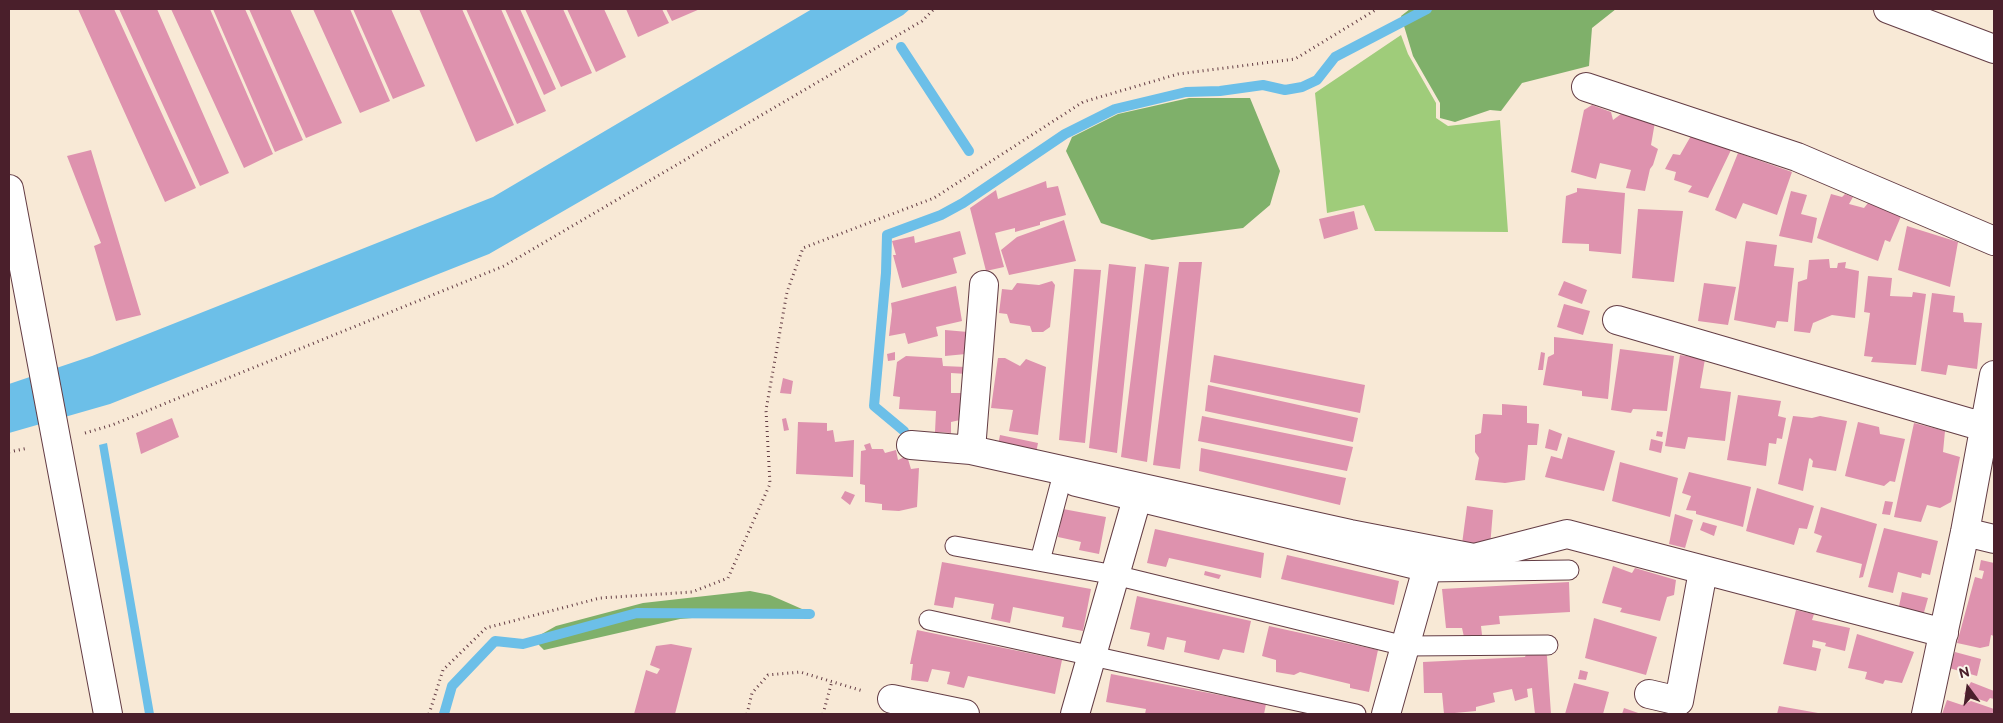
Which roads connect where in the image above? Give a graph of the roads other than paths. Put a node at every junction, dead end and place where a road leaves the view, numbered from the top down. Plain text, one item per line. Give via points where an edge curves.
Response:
1 (1888, 9) edge
2 (1994, 49) edge
3 (1586, 87) dead end
4 (9, 189) edge
5 (1994, 241) edge
6 (984, 285) dead end
7 (1617, 320) dead end
8 (1994, 375) edge
9 (1984, 427) junction
10 (911, 445) dead end
11 (971, 450) junction
12 (1062, 477) junction
13 (1136, 502) junction
14 (1965, 532) junction
15 (1994, 539) edge
16 (1591, 542) junction
17 (955, 546) dead end
18 (1040, 561) junction
19 (1569, 570) dead end
20 (1475, 571) junction
21 (1703, 571) junction
22 (1426, 572) junction
23 (1115, 575) junction
24 (929, 620) dead end
25 (1944, 633) junction
26 (1548, 645) dead end
27 (1405, 646) junction
28 (1093, 656) junction
29 (1649, 694) dead end
30 (892, 699) dead end
31 (929, 711) edge
32 (108, 714) edge
33 (965, 714) edge
34 (1075, 714) edge
35 (1356, 714) edge
36 (1386, 714) edge
37 (1926, 714) edge

1 - 2 street
3 - 5 street via 1797,157
4 - 32 street
6 - 11 street
7 - 9 street
8 - 9 street
9 - 14 street
10 - 11 street
11 - 12 street
12 - 13 lane
12 - 16 street via 1474,558 1567,534
12 - 18 lane
13 - 22 lane
13 - 23 street
14 - 15 street
14 - 25 street
16 - 20 street
16 - 21 street
17 - 18 lane
18 - 23 lane
19 - 20 lane
20 - 22 lane
21 - 25 street
21 - 29 street via 1679,701
22 - 27 street
23 - 27 lane
23 - 28 street
24 - 28 lane
25 - 37 street
26 - 27 lane
27 - 36 street
28 - 34 street
28 - 35 lane
30 - 31 street
31 - 33 street

